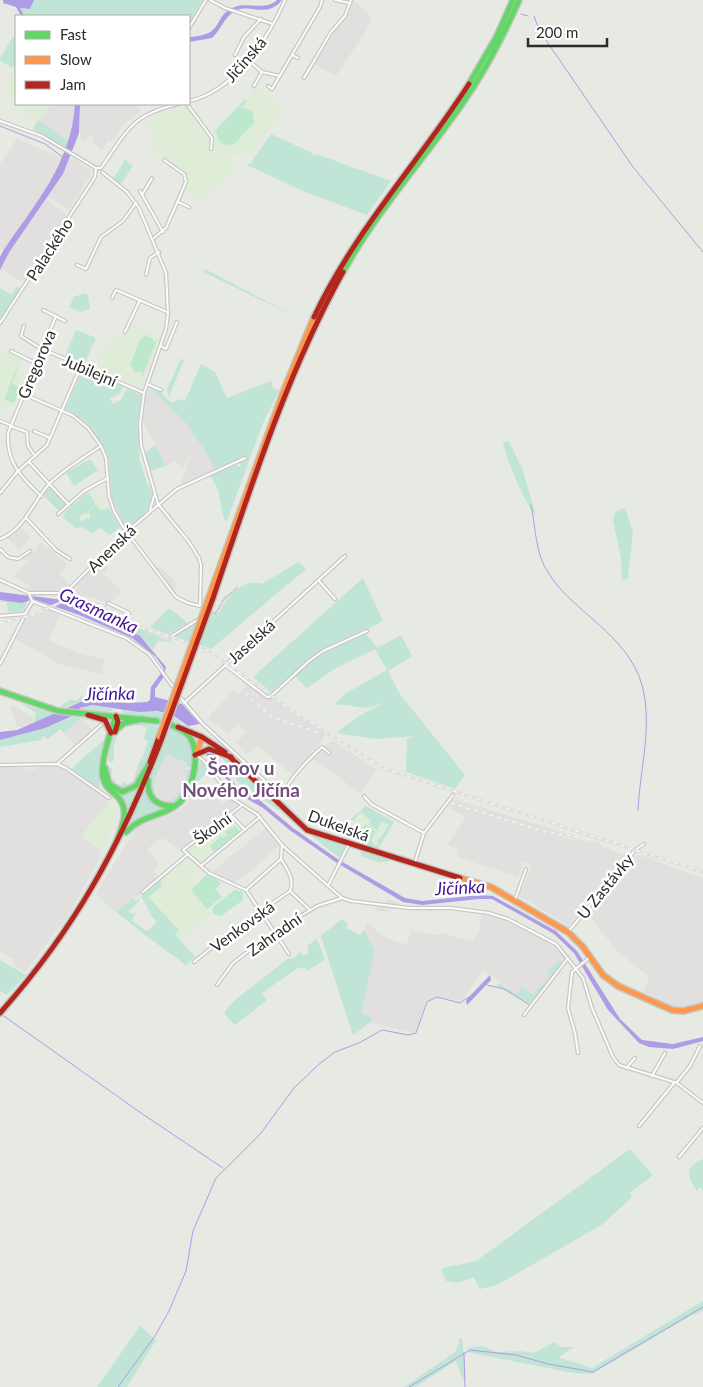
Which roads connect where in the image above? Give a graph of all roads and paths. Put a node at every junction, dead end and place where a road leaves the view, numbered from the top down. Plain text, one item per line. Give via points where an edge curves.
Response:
1 (206, 0) edge
2 (210, 0) edge
3 (285, 0) edge
4 (322, 0) edge
5 (336, 0) edge
6 (513, 0) edge
7 (519, 0) edge
8 (350, 2) edge
9 (262, 19) junction
10 (273, 24) junction
11 (190, 26) edge
12 (235, 54) dead end
13 (292, 55) junction
14 (298, 58) dead end
15 (248, 60) junction
16 (262, 72) junction
17 (280, 76) junction
18 (304, 78) dead end
19 (254, 86) dead end
20 (268, 86) dead end
21 (190, 102) edge
22 (158, 105) edge
23 (173, 105) edge
24 (189, 105) edge
25 (159, 108) junction
26 (0, 121) edge
27 (211, 149) dead end
28 (164, 160) dead end
29 (96, 168) junction
30 (101, 168) junction
31 (102, 172) junction
32 (97, 174) junction
33 (152, 178) dead end
34 (140, 191) dead end
35 (142, 195) junction
36 (178, 202) junction
37 (136, 203) junction
38 (189, 207) dead end
39 (163, 232) junction
40 (153, 238) junction
41 (158, 252) junction
42 (77, 265) dead end
43 (146, 274) dead end
44 (112, 298) dead end
45 (140, 300) junction
46 (43, 310) dead end
47 (168, 312) junction
48 (56, 316) junction
49 (65, 321) dead end
50 (177, 322) dead end
51 (0, 324) edge
52 (24, 326) dead end
53 (125, 332) dead end
54 (160, 346) junction
55 (42, 349) junction
56 (11, 351) dead end
57 (36, 363) junction
58 (81, 366) junction
59 (147, 384) junction
60 (161, 390) dead end
61 (144, 393) junction
62 (23, 394) junction
63 (62, 411) junction
64 (0, 421) edge
65 (10, 426) junction
66 (34, 431) dead end
67 (50, 438) junction
68 (101, 446) junction
69 (35, 456) junction
70 (245, 458) dead end
71 (29, 462) junction
72 (17, 472) junction
73 (108, 478) junction
74 (49, 484) junction
75 (154, 491) junction
76 (0, 493) edge
77 (41, 496) junction
78 (69, 504) junction
79 (158, 504) junction
80 (58, 514) dead end
81 (148, 514) junction
82 (26, 518) junction
83 (126, 531) junction
84 (0, 539) edge
85 (0, 549) edge
86 (30, 551) dead end
87 (346, 556) dead end
88 (70, 558) dead end
89 (0, 580) edge
90 (319, 580) junction
91 (29, 594) junction
92 (211, 597) junction
93 (335, 598) dead end
94 (32, 601) junction
95 (108, 603) dead end
96 (129, 613) dead end
97 (0, 616) edge
98 (202, 617) dead end
99 (22, 619) dead end
100 (367, 631) dead end
101 (170, 637) dead end
102 (0, 664) edge
103 (225, 665) junction
104 (174, 688) dead end
105 (0, 692) edge
106 (179, 696) dead end
107 (184, 703) junction
108 (88, 715) junction
109 (116, 716) junction
110 (142, 719) junction
111 (157, 721) dead end
112 (101, 726) dead end
113 (112, 735) junction
114 (201, 736) junction
115 (196, 753) junction
116 (330, 753) dead end
117 (231, 757) junction
118 (57, 764) junction
119 (0, 765) edge
120 (150, 765) junction
121 (279, 794) junction
122 (453, 795) dead end
123 (282, 796) junction
124 (364, 796) dead end
125 (109, 798) dead end
126 (275, 802) junction
127 (175, 806) junction
128 (241, 806) junction
129 (231, 814) junction
130 (260, 817) junction
131 (245, 830) junction
132 (424, 833) junction
133 (118, 841) junction
134 (349, 844) junction
135 (644, 844) dead end
136 (282, 845) junction
137 (188, 854) junction
138 (281, 859) junction
139 (414, 865) junction
140 (201, 866) junction
141 (526, 869) dead end
142 (328, 886) junction
143 (246, 890) junction
144 (290, 891) junction
145 (143, 892) dead end
146 (342, 898) junction
147 (515, 900) junction
148 (310, 910) junction
149 (262, 912) junction
150 (274, 932) junction
151 (568, 932) junction
152 (288, 954) dead end
153 (569, 958) junction
154 (588, 959) junction
155 (194, 962) dead end
156 (576, 967) junction
157 (217, 985) dead end
158 (703, 1006) edge
159 (0, 1009) edge
160 (0, 1013) edge
161 (524, 1015) dead end
162 (700, 1046) dead end
163 (578, 1053) dead end
164 (665, 1053) dead end
165 (635, 1058) dead end
166 (626, 1068) junction
167 (652, 1076) junction
168 (676, 1082) junction
169 (703, 1103) edge
170 (639, 1126) dead end
171 (703, 1128) edge
172 (679, 1157) dead end

1 - 11 street
2 - 9 street
3 - 10 street, Jičínská
4 - 13 street
5 - 8 street
6 - 92 main road via 500,33 477,75 368,223 317,308 289,373
7 - 92 main road via 481,78 368,231 325,305 290,383
8 - 18 street via 346,16 331,32
9 - 10 street
9 - 12 street via 244,37
10 - 15 street, Jičínská
13 - 14 street
13 - 17 street
15 - 16 street
15 - 21 street, Jičínská via 214,93
16 - 17 street
16 - 19 street
17 - 20 street via 272,89
22 - 25 street
23 - 25 street
24 - 27 street, Jičínská via 212,138
25 - 30 street via 134,122
26 - 29 street via 30,130
28 - 36 street via 186,178
29 - 30 street
29 - 32 street
30 - 31 street
31 - 32 street
31 - 37 street
32 - 51 street, Palackého
33 - 35 street
34 - 35 street
35 - 39 street
36 - 38 street
36 - 39 street
37 - 40 street
37 - 42 street via 123,221 101,236 86,269
39 - 40 street
40 - 41 street
41 - 43 street via 150,258
41 - 47 street via 168,286
44 - 45 street via 116,290
45 - 47 street
45 - 53 street
46 - 48 street, Gregorova
47 - 54 street
48 - 49 street, Gregorova
48 - 55 street, Gregorova
50 - 54 street via 166,349
52 - 55 street, Jubilejní via 21,336
54 - 59 street
55 - 57 street, Gregorova
55 - 58 street, Jubilejní
56 - 57 street
57 - 62 street, Gregorova
58 - 61 street, Jubilejní
58 - 63 street
59 - 60 street
59 - 61 street
61 - 75 street via 141,445
62 - 63 street
62 - 65 street, Gregorova
63 - 67 street
63 - 68 street via 81,420
64 - 65 street
65 - 69 street via 27,432 28,446
65 - 72 street, Gregorova via 8,447
66 - 67 street
67 - 69 street
68 - 73 street
68 - 74 street
69 - 71 street
70 - 79 street, Anenská via 180,488
71 - 72 street
71 - 74 street
72 - 76 street
72 - 77 street
73 - 78 street
73 - 83 street via 110,502
74 - 77 street
74 - 78 street
75 - 79 street
75 - 81 street via 153,505
77 - 82 street
78 - 80 street
79 - 81 street, Anenská
79 - 83 street via 199,558 200,606 176,596
81 - 83 street, Anenská
82 - 84 street via 12,533
82 - 88 street via 56,550
83 - 91 street, Anenská via 66,593
85 - 86 street via 8,557 18,559
87 - 90 street, Jaselská
89 - 91 street
90 - 93 street
90 - 103 street, Jaselská
91 - 94 street
92 - 120 main road, bridge
94 - 97 street via 25,614
94 - 104 street via 126,638 149,654
95 - 96 street
98 - 101 street
99 - 102 street
100 - 103 street via 323,651 270,697
103 - 107 street, Jaselská
105 - 108 main road via 58,711
106 - 107 street
107 - 121 street
108 - 109 main road
108 - 113 main road via 106,721
109 - 110 main road
109 - 113 main road
110 - 111 main road
110 - 113 main road via 123,724
112 - 118 street
113 - 120 main road via 104,771 112,788 123,791 133,788
113 - 133 main road via 102,775 124,808
114 - 115 main road
114 - 115 main road, Dukelská via 169,724 188,735
114 - 117 main road, Dukelská
115 - 117 main road via 212,748
115 - 127 main road via 185,796
115 - 128 street
116 - 123 street via 322,747 294,776
117 - 126 main road, Dukelská
118 - 119 street
118 - 125 street
120 - 127 main road via 148,783 151,799 163,806
120 - 133 main road
121 - 123 street
121 - 126 street
122 - 132 street
123 - 126 street
124 - 132 street via 371,804
126 - 134 main road, Dukelská via 308,830
127 - 133 main road via 140,818
128 - 129 street, Školní
128 - 130 street
129 - 131 street
129 - 137 street, Školní via 183,850
130 - 131 street
130 - 136 street
131 - 140 street
132 - 139 street
133 - 159 main road via 65,929
133 - 160 main road via 93,891 62,938
134 - 139 main road, Dukelská
134 - 142 street
135 - 151 street, U Zastávky via 635,850
136 - 138 street
136 - 142 street
137 - 140 street
137 - 145 street, Školní
138 - 143 street
138 - 144 street via 293,884
139 - 147 main road, Dukelská via 481,883
140 - 143 street
141 - 147 street
142 - 146 street
143 - 149 street
144 - 148 street
144 - 149 street, Venkovská
146 - 148 street, Zahradní
146 - 153 street via 390,906 452,908 499,916 556,944
147 - 151 main road, Dukelská
148 - 150 street, Zahradní
149 - 150 street
149 - 155 street, Venkovská
150 - 152 street
150 - 157 street, Zahradní via 233,963
151 - 154 main road, Dukelská
153 - 156 street
153 - 161 street
154 - 156 street
154 - 158 main road, Dukelská via 608,980 665,1008 680,1011
156 - 163 street via 572,972 568,1008
156 - 166 street via 587,985 592,1008 613,1057 618,1065
162 - 168 street via 690,1066
164 - 167 street
165 - 166 street
166 - 167 street
167 - 168 street
168 - 169 street
168 - 170 street
171 - 172 street

